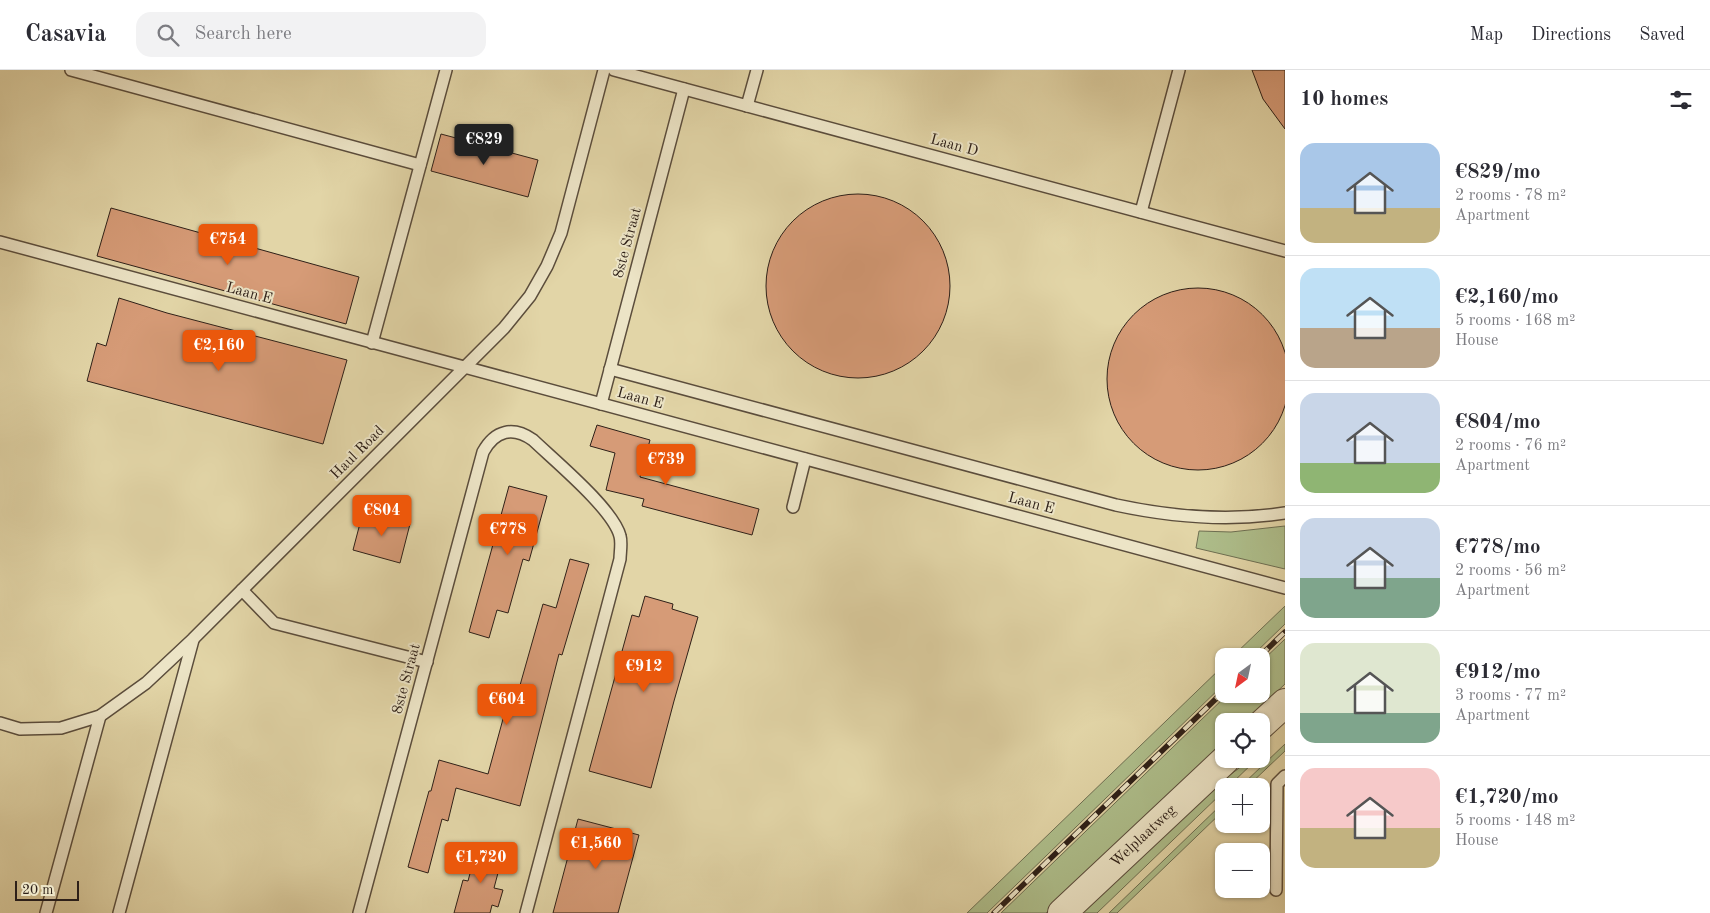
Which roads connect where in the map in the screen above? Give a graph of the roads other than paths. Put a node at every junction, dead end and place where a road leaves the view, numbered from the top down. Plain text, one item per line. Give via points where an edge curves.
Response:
1 (71, 70) edge
2 (446, 70) edge
3 (604, 70) edge
4 (614, 70) edge
5 (756, 70) edge
6 (1179, 70) edge
7 (684, 89) junction
8 (747, 106) junction
9 (420, 164) junction
10 (1141, 212) junction
11 (0, 242) edge
12 (1285, 251) edge
13 (372, 343) junction
14 (466, 368) junction
15 (610, 370) junction
16 (601, 404) junction
17 (806, 459) junction
18 (793, 507) dead end
19 (1285, 513) edge
20 (1285, 588) edge
21 (242, 590) junction
22 (193, 639) junction
23 (427, 662) junction
24 (1285, 703) edge
25 (100, 716) junction
26 (1270, 717) edge
27 (0, 724) edge
28 (1216, 768) edge
29 (1285, 776) edge
30 (1276, 890) dead end
31 (46, 913) edge
32 (119, 913) edge
33 (359, 913) edge
34 (526, 913) edge
35 (1062, 913) edge

1 - 9 lane
2 - 9 lane
3 - 14 lane, Haul Road via 561,233 547,266 530,296
4 - 7 lane, Laan D
5 - 8 lane
6 - 10 lane
7 - 8 lane, Laan D
7 - 15 lane, 8ste Straat
8 - 10 lane, Laan D
9 - 13 lane
10 - 12 lane, Laan D
11 - 13 lane, Laan E
13 - 14 lane, Laan E
14 - 16 lane, Laan E
14 - 21 lane, Haul Road
15 - 16 lane, 8ste Straat
15 - 19 lane via 1116,505 1214,518
16 - 17 lane, Laan E
17 - 18 lane
17 - 20 lane, Laan E
21 - 22 lane, Haul Road
21 - 23 lane via 274,623
22 - 25 lane, Haul Road via 146,683
22 - 32 lane
23 - 33 lane, 8ste Straat
23 - 34 lane, 8ste Straat via 483,452 487,444 503,433 523,433 597,502 620,537 620,560
24 - 26 street
25 - 27 lane, Haul Road via 61,728 20,729
25 - 31 lane
28 - 35 street, Welplaatweg
29 - 30 lane via 1277,784

